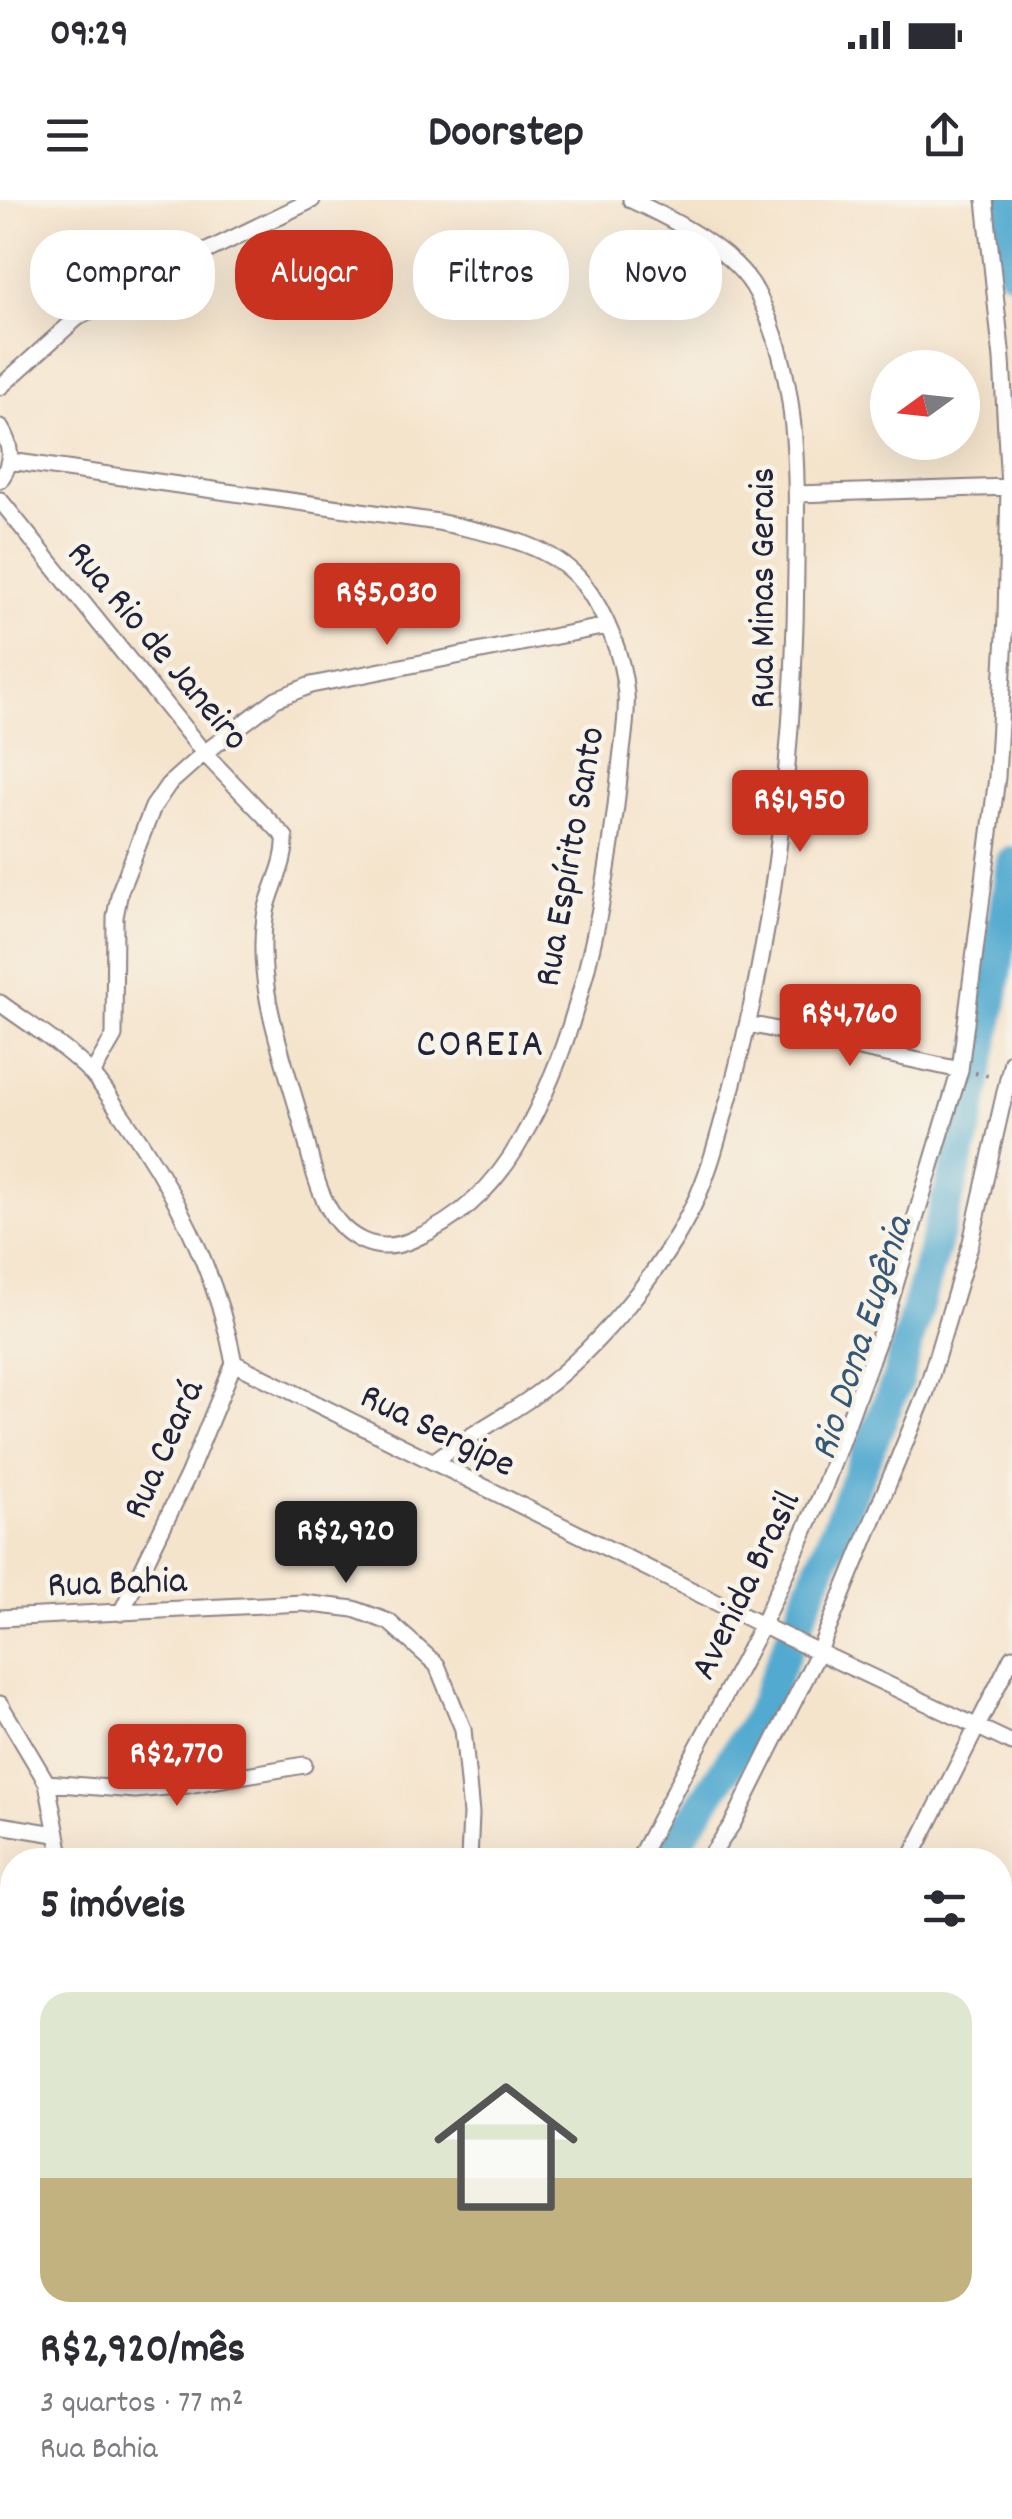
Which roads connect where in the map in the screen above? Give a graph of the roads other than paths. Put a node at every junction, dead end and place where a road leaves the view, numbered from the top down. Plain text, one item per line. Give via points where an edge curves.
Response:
1 (312, 200) edge
2 (631, 200) edge
3 (984, 200) edge
4 (653, 204) edge
5 (0, 386) edge
6 (0, 427) edge
7 (10, 460) junction
8 (0, 480) edge
9 (1009, 487) junction
10 (797, 494) junction
11 (0, 500) edge
12 (607, 626) junction
13 (204, 753) junction
14 (276, 825) joint
15 (4, 1011) edge
16 (748, 1024) junction
17 (1012, 1060) edge
18 (965, 1070) junction
19 (92, 1074) junction
20 (1006, 1079) edge
21 (234, 1363) junction
22 (433, 1462) junction
23 (122, 1613) junction
24 (0, 1618) edge
25 (762, 1625) junction
26 (814, 1649) junction
27 (1012, 1657) edge
28 (0, 1704) edge
29 (7, 1726) edge
30 (978, 1726) junction
31 (1012, 1743) edge
32 (304, 1765) dead end
33 (47, 1783) junction
34 (0, 1825) edge
35 (55, 1834) junction
36 (59, 1848) edge
37 (469, 1848) edge
38 (644, 1848) edge
39 (716, 1848) edge
40 (916, 1848) edge
41 (0, 2113) edge
42 (0, 2153) edge

1 - 5 street via 77,318
2 - 4 street, Rua Minas Gerais
3 - 9 street, Avenida Brasil
4 - 10 street, Rua Minas Gerais via 715,246 755,288 789,388
6 - 7 street
7 - 8 street
7 - 12 street, Rua Espírito Santo via 506,537 555,558 582,582
9 - 10 street
9 - 18 street, Avenida Brasil via 997,777
10 - 16 street, Rua Minas Gerais via 791,728 774,893
11 - 13 street, Rua Rio de Janeiro
12 - 13 street via 311,685 276,699
12 - 14 street, Rua Espírito Santo via 626,696 617,796 586,970 562,1054 520,1142 483,1194 438,1229 398,1246 352,1238 326,1204 306,1138 263,957 265,915 286,850
13 - 14 street, Rua Rio de Janeiro
13 - 19 street via 153,807 120,891 114,1036
15 - 19 street
16 - 18 street
16 - 22 street, Rua Minas Gerais via 695,1204 662,1259 574,1362
17 - 20 street
18 - 25 street, Avenida Brasil via 881,1332 822,1493
19 - 21 street via 144,1145 186,1221 227,1326
20 - 26 street via 971,1242 926,1392
21 - 22 street, Rua Sergipe
21 - 23 street, Rua Ceará
22 - 25 street, Rua Sergipe
23 - 24 street, Rua Bahia
23 - 37 street, Rua Bahia via 303,1602 388,1622 437,1665 463,1729
25 - 26 street, Rua Sergipe
25 - 38 street, Avenida Brasil
26 - 30 street, Rua Sergipe
26 - 39 street
27 - 30 street
28 - 29 street
29 - 33 street
30 - 31 street, Rua Sergipe
30 - 40 street
32 - 33 street via 135,1790
33 - 35 street
34 - 35 street
35 - 36 street
41 - 42 street

